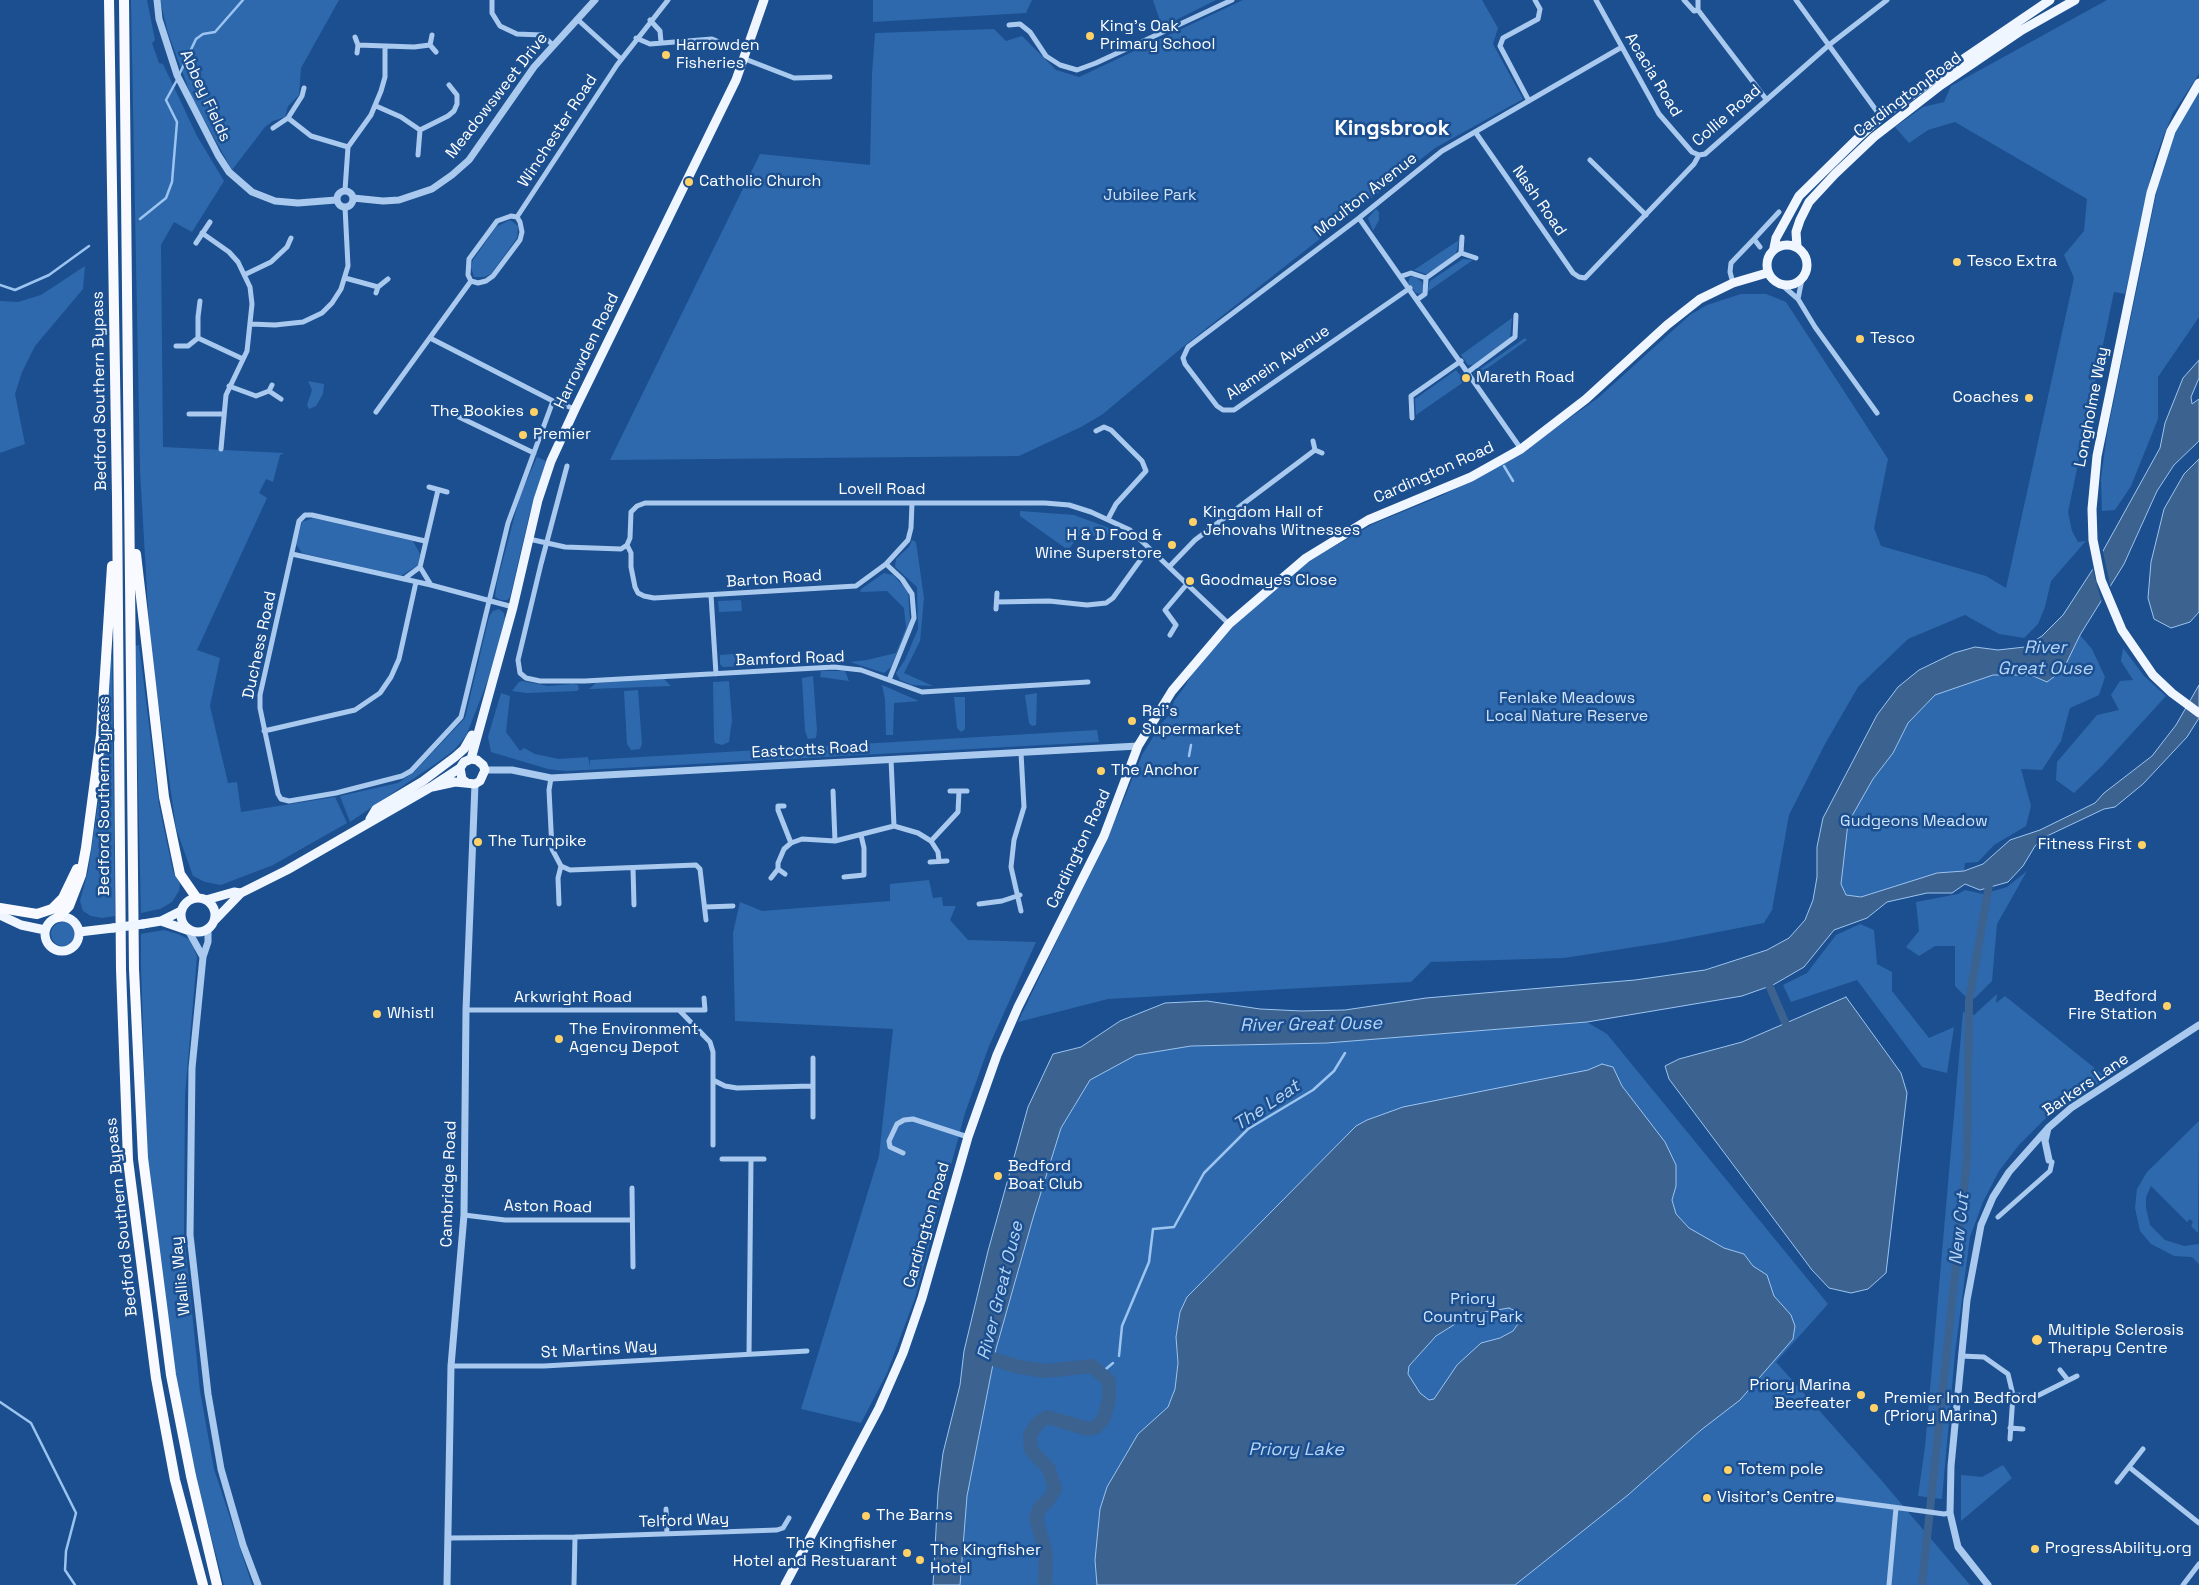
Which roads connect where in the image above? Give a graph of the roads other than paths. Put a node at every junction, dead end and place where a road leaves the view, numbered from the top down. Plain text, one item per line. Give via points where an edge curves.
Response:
1 (109, 0) edge
2 (124, 0) edge
3 (157, 0) edge
4 (492, 0) edge
5 (595, 0) edge
6 (668, 0) edge
7 (764, 0) edge
8 (1232, 0) edge
9 (1535, 0) edge
10 (1596, 0) edge
11 (1684, 0) edge
12 (1698, 0) edge
13 (1796, 0) edge
14 (1887, 0) edge
15 (2050, 0) edge
16 (2075, 0) edge
17 (1698, 10) junction
18 (577, 19) junction
19 (650, 20) junction
20 (1009, 25) dead end
21 (432, 35) dead end
22 (355, 37) dead end
23 (636, 38) junction
24 (661, 42) junction
25 (717, 42) dead end
26 (358, 45) junction
27 (430, 45) junction
28 (553, 45) junction
29 (1829, 45) junction
30 (385, 46) junction
31 (1622, 47) junction
32 (436, 52) dead end
33 (357, 53) dead end
34 (745, 58) junction
35 (621, 59) junction
36 (830, 77) dead end
37 (2199, 84) edge
38 (450, 86) dead end
39 (304, 88) dead end
40 (1766, 99) junction
41 (1529, 101) junction
42 (376, 106) junction
43 (1881, 117) junction
44 (288, 118) junction
45 (273, 128) dead end
46 (420, 130) junction
47 (1476, 133) junction
48 (348, 147) junction
49 (418, 155) dead end
50 (1698, 155) junction
51 (1590, 160) dead end
52 (344, 190) junction
53 (353, 198) junction
54 (336, 200) junction
55 (345, 207) junction
56 (1779, 212) dead end
57 (1646, 215) junction
58 (517, 217) junction
59 (1359, 218) junction
60 (210, 222) dead end
61 (202, 233) junction
62 (1462, 237) dead end
63 (291, 238) dead end
64 (1754, 239) junction
65 (196, 243) dead end
66 (287, 247) junction
67 (1760, 247) dead end
68 (1797, 247) junction
69 (1774, 248) junction
70 (292, 252) dead end
71 (1462, 253) junction
72 (1476, 258) dead end
73 (1767, 273) junction
74 (246, 274) junction
75 (1402, 276) junction
76 (345, 278) junction
77 (1426, 278) junction
78 (1585, 278) joint
79 (1802, 278) junction
80 (388, 279) dead end
81 (1746, 279) junction
82 (471, 281) junction
83 (1733, 283) junction
84 (1780, 284) junction
85 (1410, 288) junction
86 (1418, 299) junction
87 (1798, 299) junction
88 (200, 301) dead end
89 (1516, 314) dead end
90 (251, 324) junction
91 (198, 338) junction
92 (430, 338) junction
93 (176, 346) dead end
94 (1188, 347) joint
95 (243, 359) junction
96 (1461, 361) junction
97 (1468, 372) junction
98 (272, 385) dead end
99 (229, 386) junction
100 (269, 391) junction
101 (281, 399) dead end
102 (554, 401) junction
103 (575, 409) junction
104 (376, 412) dead end
105 (1878, 413) dead end
106 (189, 414) dead end
107 (222, 414) junction
108 (459, 417) dead end
109 (1412, 418) dead end
110 (1096, 431) dead end
111 (1314, 441) dead end
112 (221, 449) dead end
113 (1521, 449) junction
114 (1315, 450) junction
115 (534, 453) junction
116 (1322, 453) dead end
117 (567, 466) dead end
118 (429, 487) dead end
119 (438, 490) junction
120 (447, 492) dead end
121 (117, 497) junction
122 (130, 498) junction
123 (912, 503) junction
124 (1108, 519) junction
125 (528, 539) junction
126 (425, 541) junction
127 (546, 543) junction
128 (627, 545) junction
129 (1149, 548) junction
130 (292, 554) junction
131 (886, 564) junction
132 (420, 567) junction
133 (1169, 567) junction
134 (404, 580) junction
135 (416, 582) junction
136 (1187, 584) junction
137 (431, 586) junction
138 (997, 594) dead end
139 (711, 595) junction
140 (489, 602) junction
141 (997, 602) junction
142 (513, 608) junction
143 (996, 609) dead end
144 (1229, 624) junction
145 (1170, 635) dead end
146 (716, 674) junction
147 (889, 680) junction
148 (1088, 682) dead end
149 (2199, 714) edge
150 (480, 722) junction
151 (264, 731) junction
152 (1138, 746) junction
153 (1021, 753) junction
154 (471, 759) junction
155 (891, 759) junction
156 (460, 768) junction
157 (485, 770) junction
158 (551, 778) junction
159 (471, 783) junction
160 (431, 787) junction
161 (833, 791) dead end
162 (950, 791) dead end
163 (959, 791) junction
164 (967, 791) dead end
165 (281, 799) joint
166 (784, 806) dead end
167 (369, 821) junction
168 (894, 826) junction
169 (861, 835) junction
170 (835, 841) junction
171 (931, 841) junction
172 (791, 843) junction
173 (86, 848) junction
174 (947, 861) dead end
175 (930, 862) dead end
176 (939, 862) junction
177 (561, 866) junction
178 (633, 868) junction
179 (778, 869) junction
180 (785, 874) dead end
181 (844, 877) dead end
182 (771, 878) dead end
183 (241, 893) junction
184 (1020, 896) junction
185 (201, 898) junction
186 (559, 904) dead end
187 (980, 904) dead end
188 (634, 905) dead end
189 (733, 906) dead end
190 (705, 907) junction
191 (0, 908) edge
192 (1021, 911) dead end
193 (181, 912) junction
194 (0, 915) edge
195 (58, 916) junction
196 (215, 920) junction
197 (706, 920) dead end
198 (161, 921) junction
199 (45, 930) junction
200 (188, 930) junction
201 (208, 930) junction
202 (80, 932) junction
203 (203, 957) junction
204 (704, 998) dead end
205 (466, 1010) junction
206 (679, 1010) junction
207 (2199, 1025) edge
208 (813, 1058) dead end
209 (713, 1080) junction
210 (812, 1086) junction
211 (813, 1117) dead end
212 (2048, 1128) junction
213 (968, 1138) junction
214 (712, 1145) dead end
215 (903, 1153) dead end
216 (722, 1159) dead end
217 (764, 1159) dead end
218 (751, 1160) junction
219 (2051, 1161) joint
220 (632, 1188) dead end
221 (464, 1215) junction
222 (1998, 1216) dead end
223 (632, 1220) junction
224 (633, 1266) dead end
225 (807, 1351) dead end
226 (748, 1354) junction
227 (1961, 1356) junction
228 (451, 1366) junction
229 (2060, 1370) dead end
230 (2077, 1376) dead end
231 (2068, 1380) junction
232 (2013, 1395) junction
233 (2010, 1428) junction
234 (2023, 1429) dead end
235 (2010, 1439) dead end
236 (2143, 1450) dead end
237 (2129, 1466) junction
238 (2116, 1482) dead end
239 (1805, 1495) dead end
240 (1896, 1508) junction
241 (666, 1509) dead end
242 (1950, 1513) junction
243 (789, 1518) dead end
244 (2199, 1523) edge
245 (667, 1534) junction
246 (575, 1537) junction
247 (449, 1538) junction
248 (2199, 1564) edge
249 (203, 1585) edge
250 (217, 1585) edge
251 (258, 1585) edge
252 (447, 1585) edge
253 (574, 1585) edge
254 (785, 1585) edge
255 (1889, 1585) edge
256 (1988, 1585) edge
257 (2183, 1585) edge

1 - 121 highway, Bedford Southern Bypass
2 - 122 highway, Bedford Southern Bypass
3 - 54 street, Abbey Fields via 165,42 187,96 229,172 252,192 274,201 298,204
4 - 28 street via 492,13 500,26 517,34 542,35
5 - 18 street, Meadowsweet Drive
6 - 19 street, Winchester Road
7 - 34 main road, Harrowden Road
8 - 20 street via 1077,70 1046,56 1030,32 1020,24
9 - 41 street via 1540,9 1538,18 1503,38 1500,46
10 - 31 street, Acacia Road
11 - 17 street via 1694,11
12 - 17 street
13 - 29 street
14 - 29 street, Collie Road
15 - 43 main road, Cardington Road via 2008,26
16 - 68 main road, Cardington Road via 2022,30 1941,85 1874,137 1809,202 1796,232
17 - 40 street
18 - 28 street, Meadowsweet Drive
18 - 35 street
19 - 23 street, Winchester Road
19 - 24 street via 660,31
21 - 27 street
22 - 26 street
23 - 24 street via 650,44
23 - 35 street, Winchester Road
24 - 25 street via 712,39
26 - 30 street
26 - 33 street
27 - 30 street
27 - 32 street
28 - 53 street, Meadowsweet Drive via 469,160 452,175 432,189 399,200
29 - 40 street, Collie Road
29 - 43 street
30 - 42 street via 385,77
31 - 41 street, Moulton Avenue
31 - 50 street, Acacia Road via 1659,114
34 - 36 street via 794,78
34 - 103 main road, Harrowden Road
35 - 58 street, Winchester Road
37 - 149 main road, Longholme Way via 2171,131 2151,193 2097,456 2092,509 2093,540 2101,580 2115,616 2137,654 2163,685
38 - 46 street via 459,95 457,104 448,116
39 - 44 street
40 - 50 street, Collie Road via 1705,154
41 - 47 street, Moulton Avenue
42 - 46 street
42 - 48 street
43 - 69 main road, Cardington Road via 1827,166 1800,196 1776,238
44 - 45 street
44 - 48 street via 311,136
46 - 49 street
47 - 59 street, Moulton Avenue via 1442,151
47 - 78 street, Nash Road via 1573,273
48 - 52 street
50 - 57 street, Collie Road via 1694,164
51 - 57 street
52 - 53 street
52 - 54 street
53 - 55 street
54 - 55 street
55 - 76 street via 348,254
56 - 64 street
57 - 78 street, Collie Road
58 - 82 street via 503,217 497,222 469,260 467,267
58 - 82 street via 522,232 520,240 492,276 478,283
59 - 75 street
59 - 94 street, Moulton Avenue
60 - 61 street
61 - 65 street
61 - 74 street via 229,252
62 - 71 street
63 - 66 street
64 - 67 street
64 - 83 street via 1731,264
66 - 70 street
66 - 74 street via 272,262
68 - 69 main road via 1788,244
68 - 79 main road via 1806,257 1807,270
69 - 73 main road via 1768,255
71 - 72 street
71 - 77 street
73 - 81 main road, Cardington Road
73 - 84 main road
74 - 90 street via 250,287
75 - 77 street via 1411,272
75 - 85 street
76 - 80 street via 377,290
76 - 90 street via 332,303 314,318 291,324
77 - 86 street via 1425,294
79 - 84 main road via 1793,284
79 - 87 street
81 - 83 main road, Cardington Road
81 - 84 main road, Cardington Road
82 - 92 street
83 - 113 main road, Cardington Road via 1685,310 1586,399
84 - 87 street
85 - 86 street
85 - 94 street, Alamein Avenue via 1234,410 1223,410 1217,406 1185,364 1183,358
86 - 96 street
87 - 105 street
88 - 91 street
89 - 97 street via 1515,337
90 - 95 street via 250,340
91 - 93 street via 188,346
91 - 95 street
92 - 102 street
92 - 104 street
95 - 99 street
96 - 97 street
96 - 109 street via 1411,396
97 - 113 street
98 - 100 street
99 - 100 street via 256,396
99 - 107 street
100 - 101 street
102 - 103 street
102 - 115 street, Harrowden Road
103 - 125 main road, Harrowden Road via 552,460
106 - 107 street
107 - 112 street
108 - 115 street
110 - 124 street via 1104,427 1111,430 1142,462 1146,471 1116,504
111 - 114 street
113 - 144 main road, Cardington Road via 1471,477 1368,520 1329,543 1287,573
114 - 116 street
114 - 133 street via 1195,540
115 - 140 street, Harrowden Road via 508,523
117 - 127 street
118 - 119 street
119 - 120 street
119 - 126 street
121 - 173 highway via 101,735
121 - 249 highway, Bedford Southern Bypass via 121,969 128,1160 156,1378 175,1480
122 - 185 highway via 164,798 180,874
122 - 250 highway, Bedford Southern Bypass via 134,969 143,1158 171,1375
123 - 124 street, Lovell Road via 1045,503 1069,505
123 - 128 street, Lovell Road via 645,503 631,512
123 - 131 street, Barton Road via 908,540
124 - 129 street, Lovell Road via 1130,530
125 - 127 street
125 - 142 main road, Harrowden Road
126 - 130 street, Duchess Road via 304,515 299,521
126 - 132 street
127 - 128 street via 610,550
127 - 146 street, Bamford Road via 518,660 520,674 540,681
128 - 139 street, Barton Road via 631,553 632,579 638,593 654,598
129 - 133 street, Lovell Road
129 - 141 street via 1106,603
130 - 134 street
130 - 151 street, Duchess Road via 260,696
131 - 139 street, Barton Road via 856,586
131 - 147 street via 912,594 914,618
132 - 134 street
132 - 137 street
133 - 136 street, Lovell Road
134 - 135 street
135 - 137 street
135 - 151 street via 399,659 380,693 355,710
136 - 144 street, Lovell Road
136 - 145 street via 1166,610 1176,625
137 - 140 street
138 - 141 street
139 - 146 street
140 - 142 street
140 - 165 street, Harrowden Road via 461,717 411,771 397,779 336,793 289,801
141 - 143 street
142 - 150 main road, Harrowden Road
144 - 152 main road, Cardington Road via 1172,691
146 - 147 street, Bamford Road via 834,667 861,670
147 - 148 street, Bamford Road via 922,692
150 - 154 main road, Harrowden Road
150 - 167 main road via 468,744 455,757 376,809
151 - 165 street, Duchess Road
152 - 153 street, Eastcotts Road
152 - 213 main road, Cardington Road via 1104,836 1018,1006
153 - 155 street, Eastcotts Road
153 - 184 street via 1024,807 1014,840 1011,867
154 - 156 main road
154 - 157 main road via 483,764
155 - 158 street, Eastcotts Road
155 - 168 street
156 - 159 main road via 462,779
156 - 160 main road
157 - 158 street, Eastcotts Road via 512,770
157 - 159 main road via 484,776
158 - 177 street via 552,849
159 - 160 main road via 455,782
159 - 205 street, Cambridge Road
160 - 167 main road
161 - 170 street
162 - 163 street
163 - 164 street
163 - 171 street via 958,812
166 - 172 street via 778,806 778,810
167 - 183 main road
168 - 169 street
168 - 171 street via 918,833
169 - 170 street
169 - 181 street via 864,875
170 - 172 street via 802,839
171 - 176 street via 938,852
172 - 179 street via 780,857
173 - 191 highway via 63,898 52,909 37,914
173 - 195 highway via 81,875 71,900
174 - 176 street
175 - 176 street
177 - 178 street via 570,870
177 - 186 street
178 - 188 street
178 - 190 street via 696,865 700,869
179 - 180 street
179 - 182 street
183 - 185 main road
183 - 196 main road
184 - 187 street
184 - 192 street
185 - 193 main road via 186,902
185 - 196 main road via 214,908
189 - 190 street
190 - 197 street
193 - 198 main road
193 - 200 main road
194 - 199 main road via 21,925
195 - 199 main road
195 - 202 main road via 70,918
196 - 201 main road
198 - 200 main road
198 - 202 main road, bridge
199 - 202 main road via 50,946 61,951 73,948
200 - 201 main road via 198,933
200 - 203 street
201 - 203 street, Wallis Way
203 - 251 street, Wallis Way via 191,1085 190,1235 208,1394 222,1469
204 - 206 street, Arkwright Road via 704,1010
205 - 206 street, Arkwright Road
205 - 221 street, Cambridge Road
206 - 209 street via 710,1042
207 - 212 street, Barkers Lane via 2071,1108
208 - 210 street
209 - 210 street via 737,1088
209 - 214 street
210 - 211 street
212 - 219 street via 2045,1142
212 - 227 street, Barkers Lane via 2009,1172 1981,1225 1968,1291
213 - 215 street via 913,1119 904,1120 897,1124 889,1141 890,1147
213 - 254 main road, Cardington Road via 903,1353 879,1408
216 - 218 street
217 - 218 street
218 - 226 street
219 - 222 street via 2050,1171
220 - 223 street
221 - 223 street, Aston Road via 505,1220
221 - 228 street, Cambridge Road
223 - 224 street
225 - 226 street, St Martins Way
226 - 228 street, St Martins Way via 544,1366
227 - 232 street via 1984,1357 2003,1369 2011,1381
227 - 242 street, Barkers Lane
228 - 247 street, Cambridge Road
229 - 231 street
230 - 231 street
231 - 232 street via 2037,1396
232 - 233 street
233 - 234 street
233 - 235 street
236 - 237 street
237 - 238 street
237 - 244 street
239 - 240 street
240 - 242 street
240 - 255 street
241 - 245 street
242 - 256 street, Barkers Lane via 1958,1546
243 - 245 street, Telford Way via 783,1528 777,1530
245 - 246 street, Telford Way
246 - 247 street, Telford Way
246 - 253 street
247 - 252 street, Cambridge Road
248 - 257 street

